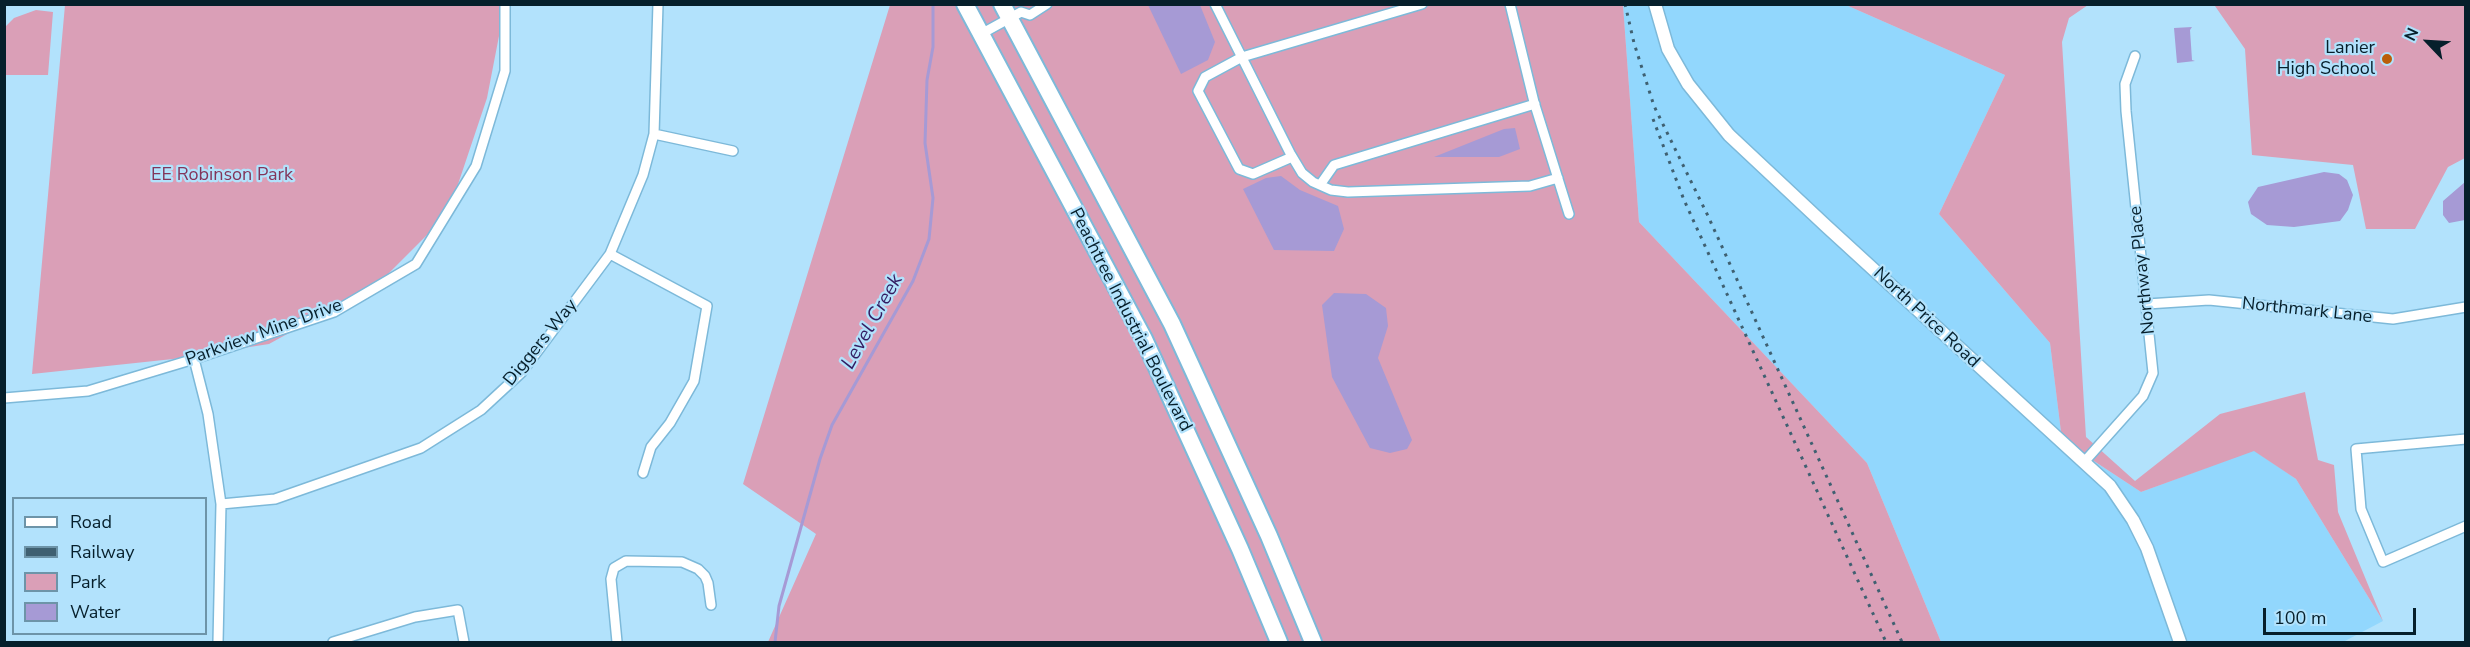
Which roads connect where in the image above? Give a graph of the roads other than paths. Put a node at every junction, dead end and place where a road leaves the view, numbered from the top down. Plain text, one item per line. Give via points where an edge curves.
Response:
1 (505, 4) edge
2 (658, 4) edge
3 (965, 4) edge
4 (1047, 4) edge
5 (1215, 4) edge
6 (1422, 4) edge
7 (1510, 4) edge
8 (1654, 4) edge
9 (1013, 10) edge
10 (981, 34) junction
11 (2134, 56) dead end
12 (1242, 57) junction
13 (1534, 104) junction
14 (654, 134) junction
15 (733, 151) dead end
16 (1292, 157) junction
17 (1558, 178) junction
18 (1320, 185) junction
19 (1569, 214) dead end
20 (610, 254) junction
21 (2147, 304) junction
22 (2466, 307) edge
23 (194, 359) junction
24 (4, 398) edge
25 (2466, 439) edge
26 (2085, 461) junction
27 (643, 473) dead end
28 (221, 504) junction
29 (2466, 526) edge
30 (711, 605) dead end
31 (218, 642) edge
32 (333, 642) edge
33 (464, 642) edge
34 (617, 642) edge
35 (1279, 642) edge
36 (1313, 642) edge
37 (2180, 642) edge

1 - 23 street, Parkview Mine Drive via 505,71 476,166 416,264 334,312
2 - 14 street, Diggers Way
3 - 10 highway, Peachtree Industrial Boulevard
4 - 9 street via 1030,15
5 - 12 street
6 - 12 street
7 - 13 street
8 - 26 street, North Price Road via 1668,49 1688,84 1730,135
9 - 10 street
9 - 36 highway, Peachtree Industrial Boulevard via 1172,324
10 - 35 highway, Peachtree Industrial Boulevard via 1144,339
11 - 21 street, Northway Place via 2125,84 2126,111
12 - 16 street
12 - 16 street via 1205,78 1198,91 1239,169 1253,174
13 - 17 street
13 - 18 street via 1334,165
14 - 15 street
14 - 20 street, Diggers Way via 643,175
16 - 18 street via 1302,173
17 - 18 street via 1530,186 1348,192
17 - 19 street
20 - 27 street via 707,306 694,381 651,447
20 - 28 street, Diggers Way via 522,372 481,410 421,448 353,473 275,499
21 - 22 street, Northmark Lane via 2209,300 2393,319
21 - 26 street, Northway Place via 2153,373 2143,396
23 - 24 street, Parkview Mine Drive via 88,391
23 - 28 street via 208,414
25 - 29 street via 2356,449 2361,509 2384,562
26 - 37 street, North Price Road via 2110,486 2133,520 2156,569
28 - 31 street
30 - 34 street via 705,576 682,561 626,561 614,568 611,579
32 - 33 street via 415,616 459,610

